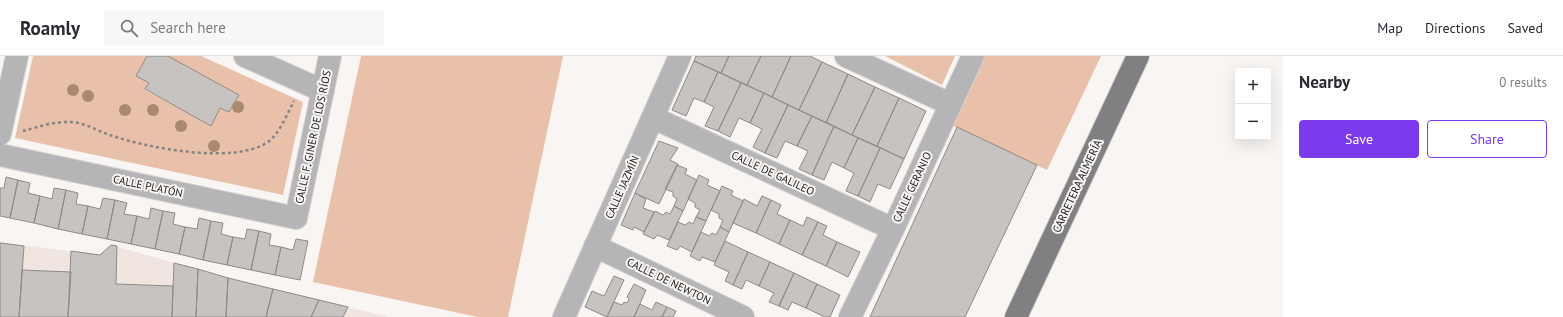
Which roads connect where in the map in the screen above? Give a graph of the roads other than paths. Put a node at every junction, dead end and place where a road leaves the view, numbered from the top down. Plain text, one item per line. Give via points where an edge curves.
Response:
1 (16, 56) edge
2 (245, 56) edge
3 (330, 56) edge
4 (680, 56) edge
5 (846, 56) edge
6 (973, 56) edge
7 (1138, 56) edge
8 (323, 91) junction
9 (950, 104) junction
10 (654, 118) junction
11 (8, 133) edge
12 (0, 155) edge
13 (296, 218) joint
14 (893, 229) junction
15 (595, 246) junction
16 (564, 317) edge
17 (743, 317) edge
18 (850, 317) edge
19 (1016, 317) edge

1 - 11 street
2 - 8 street
3 - 8 street, CALLE F. GINER DE LOS RÍOS
4 - 10 street, CALLE JAZMÍN
5 - 9 street
6 - 9 street, CALLE GERANIO
7 - 19 main road, CARRETERA ALMERÍA
8 - 13 street, CALLE F. GINER DE LOS RÍOS
9 - 14 street, CALLE GERANIO
10 - 14 street, CALLE DE GALILEO
10 - 15 street, CALLE JAZMÍN
12 - 13 street, CALLE PLATÓN
14 - 18 street, CALLE GERANIO
15 - 16 street, CALLE JAZMÍN
15 - 17 street, CALLE DE NEWTON

